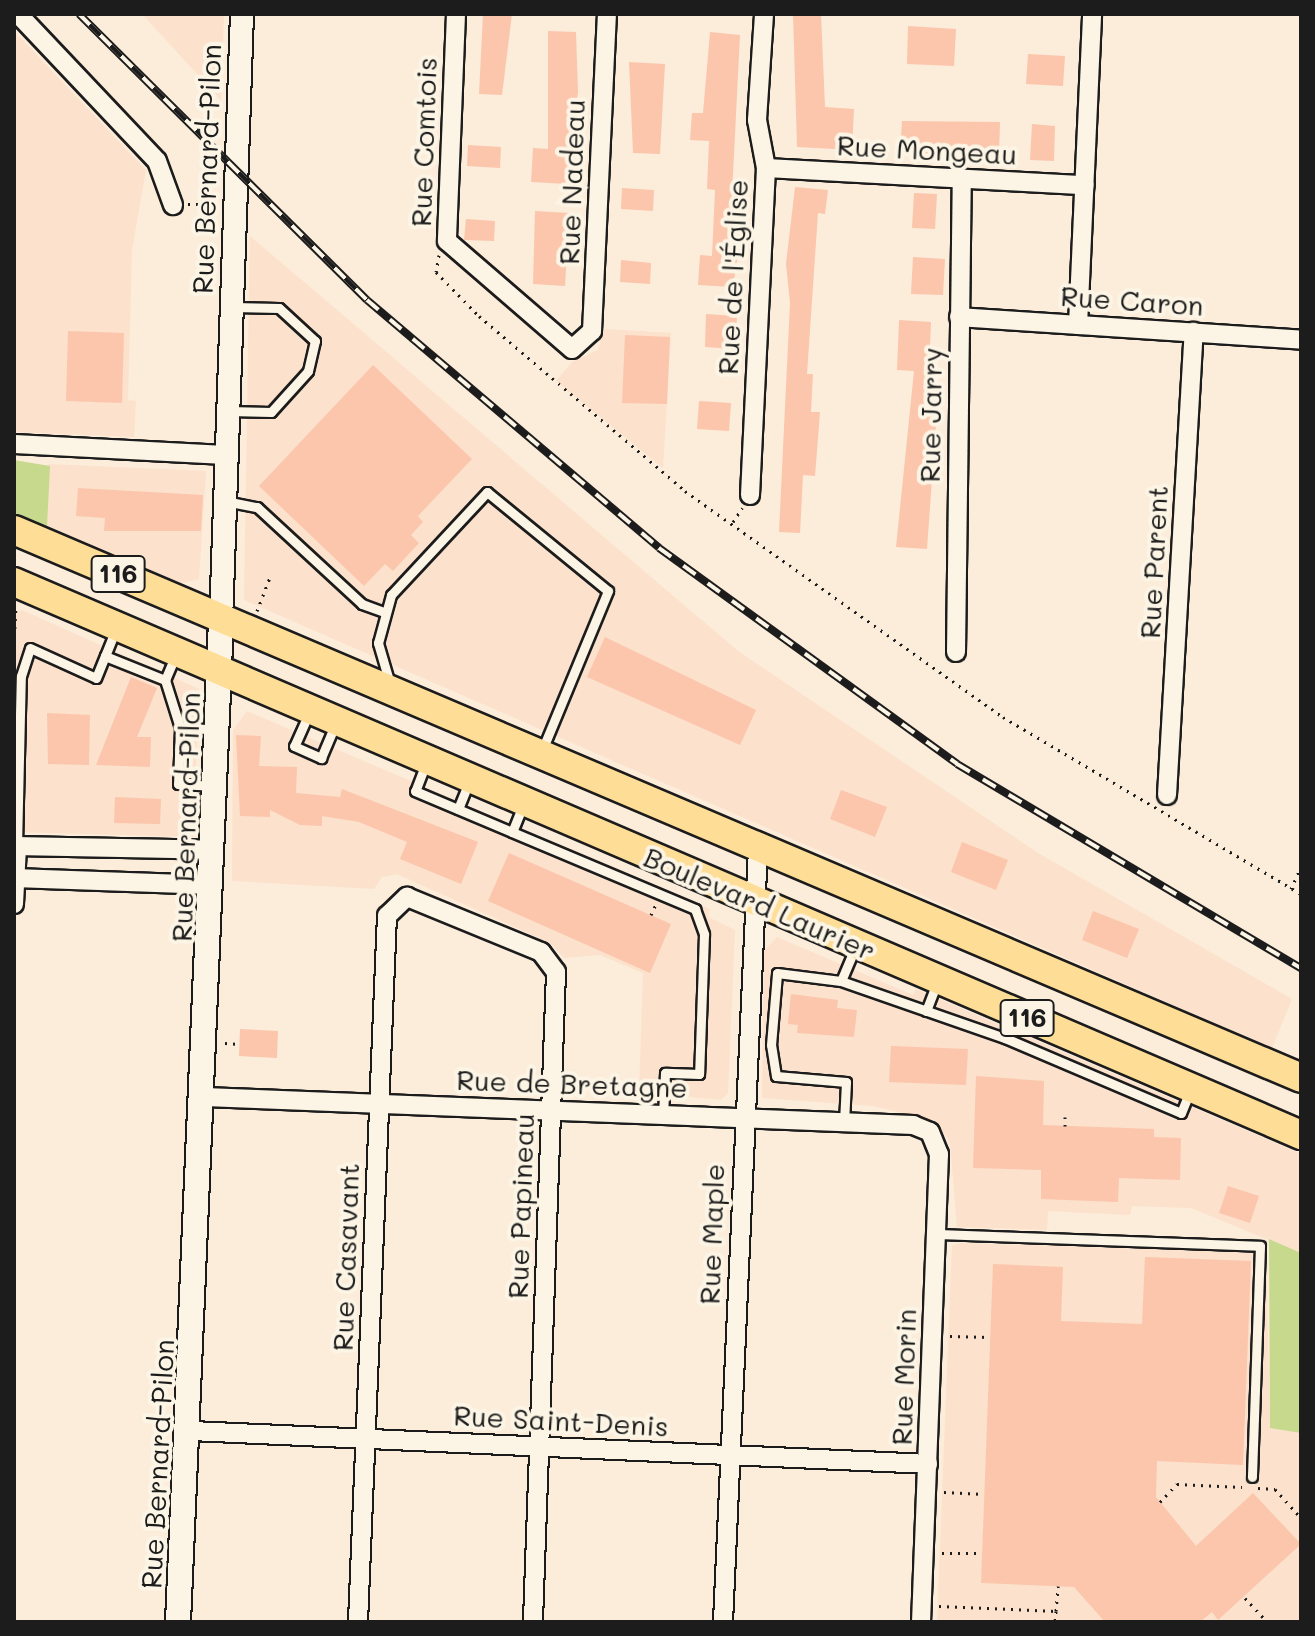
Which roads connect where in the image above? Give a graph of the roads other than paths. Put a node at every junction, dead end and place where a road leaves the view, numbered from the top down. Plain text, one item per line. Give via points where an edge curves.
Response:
1 (18, 14) edge
2 (242, 14) edge
3 (456, 14) edge
4 (607, 14) edge
5 (764, 14) edge
6 (1092, 14) edge
7 (766, 168) junction
8 (962, 179) junction
9 (1085, 185) junction
10 (173, 205) dead end
11 (231, 307) junction
12 (959, 317) junction
13 (1078, 325) junction
14 (1194, 332) junction
15 (1301, 340) edge
16 (581, 347) joint
17 (228, 411) junction
18 (14, 444) edge
19 (226, 455) junction
20 (750, 495) dead end
21 (225, 501) junction
22 (14, 530) edge
23 (14, 582) edge
24 (384, 612) junction
25 (221, 621) junction
26 (118, 626) junction
27 (177, 652) junction
28 (956, 652) dead end
29 (105, 656) junction
30 (220, 670) junction
31 (165, 680) junction
32 (394, 694) junction
33 (310, 710) junction
34 (337, 721) junction
35 (180, 728) junction
36 (218, 730) junction
37 (539, 755) junction
38 (428, 760) junction
39 (470, 779) junction
40 (216, 786) junction
41 (1167, 795) dead end
42 (524, 802) junction
43 (458, 809) junction
44 (512, 832) junction
45 (16, 846) edge
46 (758, 848) junction
47 (214, 850) junction
48 (15, 878) edge
49 (213, 885) junction
50 (398, 899) joint
51 (754, 901) junction
52 (14, 904) edge
53 (856, 945) junction
54 (939, 980) junction
55 (841, 981) junction
56 (926, 1011) junction
57 (1010, 1025) junction
58 (1301, 1078) edge
59 (205, 1097) junction
60 (379, 1104) junction
61 (551, 1111) junction
62 (663, 1115) junction
63 (743, 1117) junction
64 (844, 1122) junction
65 (933, 1135) joint
66 (1301, 1135) edge
67 (936, 1234) junction
68 (191, 1431) junction
69 (365, 1439) junction
70 (539, 1446) junction
71 (730, 1456) junction
72 (928, 1464) junction
73 (1252, 1477) dead end
74 (178, 1622) edge
75 (358, 1622) edge
76 (533, 1622) edge
77 (723, 1622) edge
78 (921, 1622) edge

1 - 10 street via 157,161
2 - 11 street, Rue Bernard-Pilon
3 - 16 street, Rue Comtois via 447,241 560,344
4 - 16 street, Rue Nadeau via 594,319
5 - 7 street, Rue de l'Église via 757,120
6 - 9 street
7 - 8 street, Rue Mongeau
7 - 20 street, Rue de l'Église
8 - 9 street, Rue Mongeau
8 - 12 street, Rue Jarry
9 - 13 street
11 - 17 street, Rue Bernard-Pilon
11 - 17 lane via 279,308 315,341 308,371 271,412
12 - 13 street, Rue Caron
12 - 28 street, Rue Jarry
13 - 14 street, Rue Caron
14 - 15 street, Rue Caron
14 - 41 street, Rue Parent
17 - 19 street, Rue Bernard-Pilon
18 - 19 street
19 - 21 street, Rue Bernard-Pilon
21 - 24 lane via 257,507 362,604
21 - 25 street, Rue Bernard-Pilon
22 - 25 main road, 116
23 - 26 main road, 116
24 - 32 lane via 378,652
24 - 37 lane via 404,577 487,492 608,591
25 - 30 main road, Rue Bernard-Pilon
25 - 32 main road, Boulevard Laurier / 116
26 - 27 main road, 116
26 - 29 lane
27 - 30 main road, 116
27 - 31 lane
29 - 31 lane
29 - 45 lane via 96,678 30,648 23,660
30 - 33 main road, Boulevard Laurier / 116
30 - 36 main road, Rue Bernard-Pilon
31 - 35 lane
32 - 37 main road, Boulevard Laurier / 116
33 - 34 main road, Boulevard Laurier / 116
33 - 34 lane via 294,746 321,758
34 - 38 main road, Boulevard Laurier / 116
35 - 36 lane
35 - 40 lane via 178,784
36 - 40 main road, Rue Bernard-Pilon
37 - 46 main road, Boulevard Laurier / 116
38 - 39 main road, Boulevard Laurier / 116
38 - 43 lane via 415,791
39 - 42 main road, Boulevard Laurier / 116
39 - 43 lane
40 - 47 main road, Rue Bernard-Pilon
42 - 44 lane
42 - 51 main road, Boulevard Laurier / 116
43 - 44 lane
44 - 62 lane via 695,909 704,934 699,1074 665,1073
45 - 47 street
45 - 48 street
46 - 51 street, Rue Maple
46 - 58 main road, Boulevard Laurier / 116
47 - 49 main road, Rue Bernard-Pilon
48 - 49 street
48 - 52 street
49 - 59 main road, Rue Bernard-Pilon
50 - 60 street, Rue Casavant via 387,916
50 - 61 street, Rue Papineau via 420,900 553,963
51 - 53 main road, Boulevard Laurier / 116
51 - 63 street, Rue Maple
53 - 54 main road, Boulevard Laurier / 116
53 - 55 lane
54 - 56 lane
54 - 57 main road, Boulevard Laurier / 116
55 - 56 lane
55 - 64 lane via 777,973 771,1045 776,1076 846,1082
56 - 57 lane
57 - 66 main road, Boulevard Laurier / 116 via 1083,1057 1191,1088
59 - 60 street, Rue de Bretagne
59 - 68 main road, Rue Bernard-Pilon
60 - 61 street, Rue de Bretagne
60 - 69 street, Rue Casavant
61 - 62 street, Rue de Bretagne
61 - 70 street, Rue Papineau
62 - 63 street, Rue de Bretagne
63 - 64 street, Rue de Bretagne
63 - 71 street, Rue Maple
64 - 65 street, Rue de Bretagne via 918,1126
65 - 67 street, Rue Morin
67 - 72 street, Rue Morin
67 - 73 lane via 1260,1246
68 - 69 street, Rue Saint-Denis
68 - 74 main road, Rue Bernard-Pilon
69 - 70 street, Rue Saint-Denis
69 - 75 street, Rue Casavant
70 - 71 street, Rue Saint-Denis
70 - 76 street, Rue Papineau
71 - 72 street, Rue Saint-Denis
71 - 77 street, Rue Maple
72 - 78 street, Rue Morin

